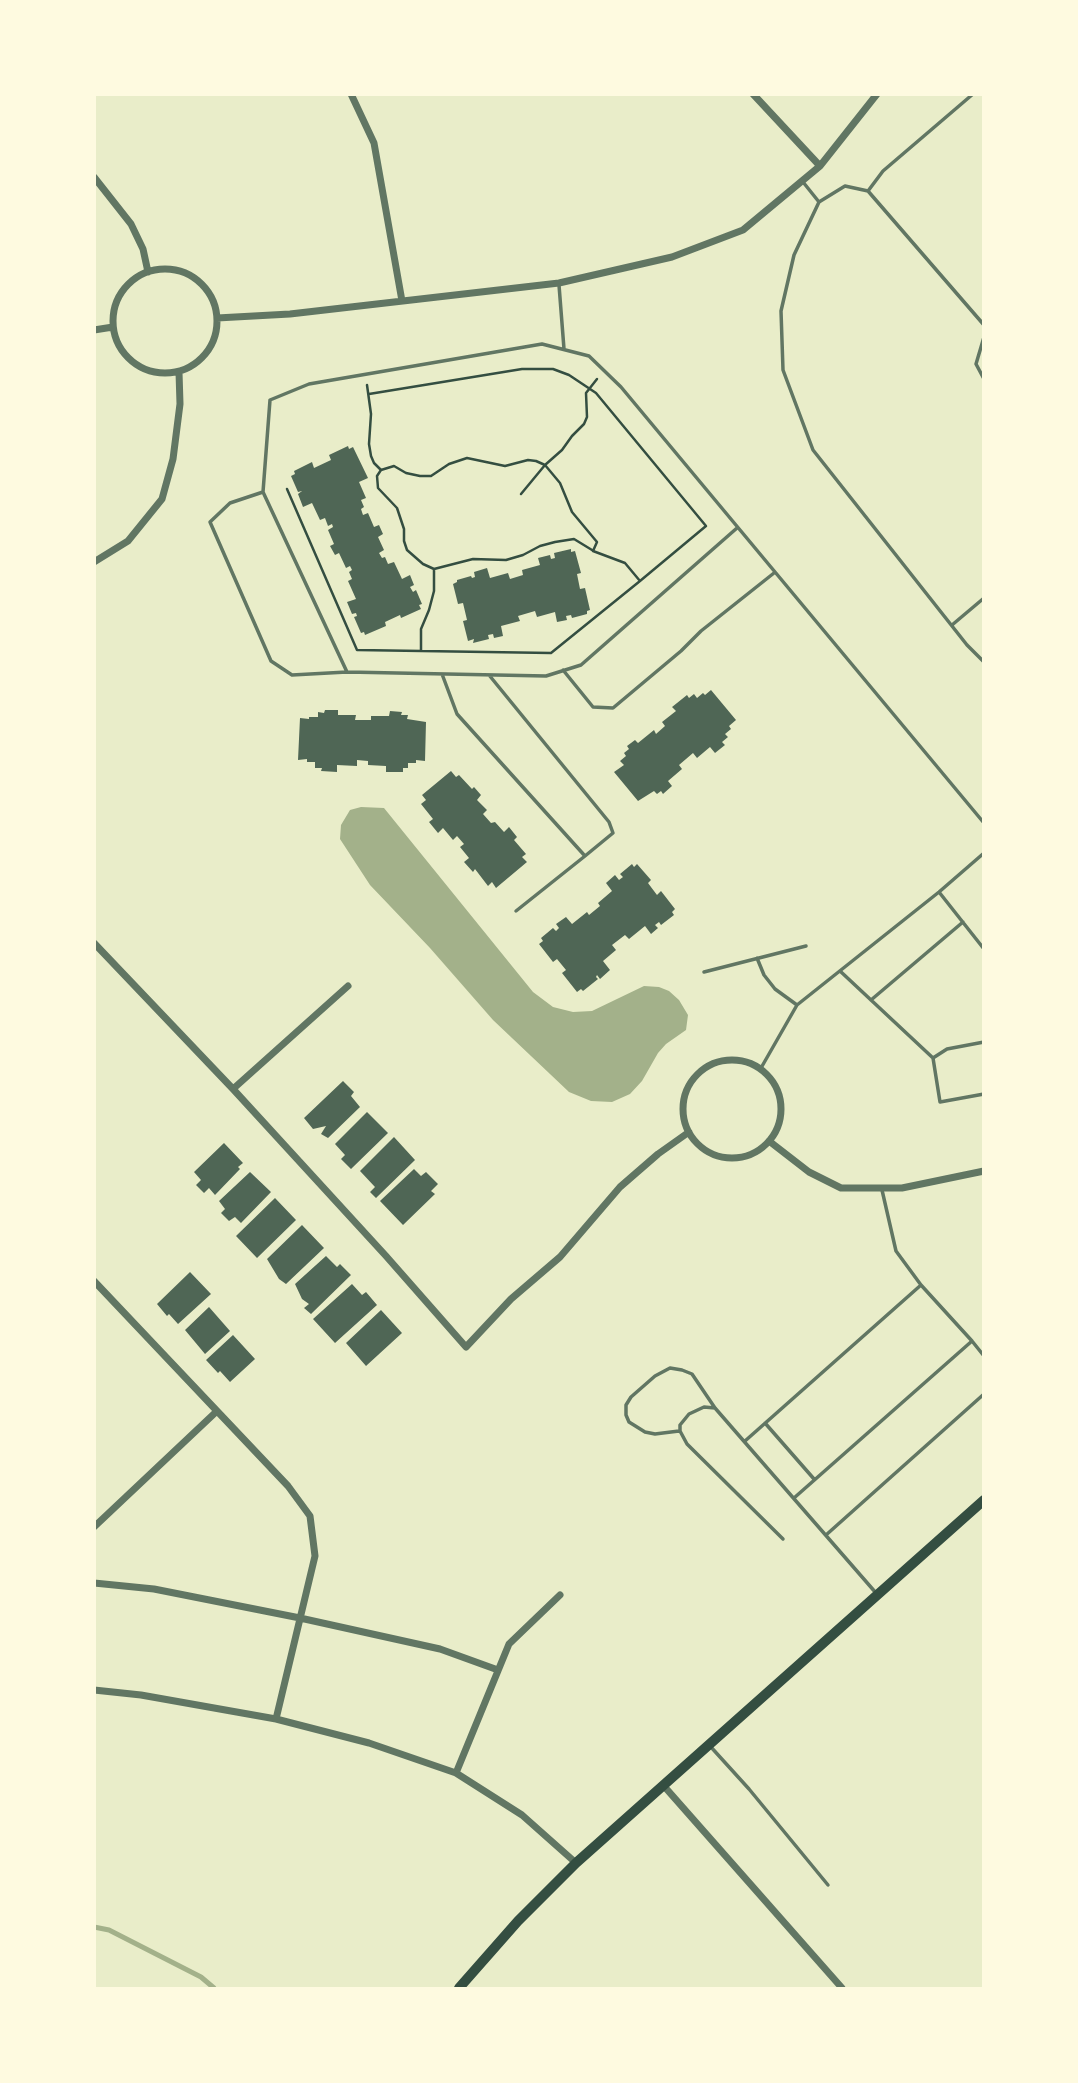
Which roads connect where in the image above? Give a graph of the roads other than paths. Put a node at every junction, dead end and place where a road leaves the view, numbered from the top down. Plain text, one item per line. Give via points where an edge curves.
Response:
1 (351, 94) edge
2 (753, 94) edge
3 (877, 94) edge
4 (973, 94) edge
5 (820, 166) junction
6 (94, 177) edge
7 (802, 180) junction
8 (868, 191) junction
9 (818, 202) junction
10 (148, 272) junction
11 (559, 283) junction
12 (402, 301) junction
13 (217, 318) junction
14 (984, 325) edge
15 (113, 327) junction
16 (94, 330) edge
17 (984, 337) edge
18 (564, 349) junction
19 (179, 372) junction
20 (984, 379) edge
21 (263, 492) junction
22 (737, 528) junction
23 (94, 562) edge
24 (774, 573) junction
25 (984, 598) edge
26 (952, 625) junction
27 (984, 662) edge
28 (564, 670) junction
29 (347, 672) junction
30 (442, 674) junction
31 (489, 675) junction
32 (984, 823) edge
33 (984, 853) edge
34 (585, 856) junction
35 (939, 892) junction
36 (516, 911) dead end
37 (962, 922) junction
38 (94, 943) edge
39 (806, 946) dead end
40 (984, 949) edge
41 (757, 958) junction
42 (839, 971) junction
43 (704, 972) dead end
44 (348, 986) dead end
45 (871, 1000) junction
46 (797, 1005) junction
47 (984, 1042) edge
48 (933, 1058) junction
49 (761, 1069) junction
50 (233, 1089) junction
51 (984, 1094) edge
52 (689, 1132) junction
53 (769, 1141) junction
54 (984, 1171) edge
55 (882, 1188) junction
56 (94, 1281) edge
57 (921, 1285) junction
58 (972, 1341) junction
59 (984, 1356) edge
60 (984, 1394) edge
61 (715, 1408) junction
62 (217, 1411) junction
63 (765, 1423) junction
64 (680, 1431) junction
65 (745, 1441) junction
66 (814, 1479) junction
67 (794, 1498) junction
68 (984, 1500) edge
69 (94, 1527) edge
70 (826, 1535) junction
71 (783, 1539) dead end
72 (94, 1583) edge
73 (560, 1595) dead end
74 (877, 1595) junction
75 (300, 1618) junction
76 (498, 1670) junction
77 (94, 1690) edge
78 (276, 1719) junction
79 (709, 1744) junction
80 (456, 1773) junction
81 (663, 1785) junction
82 (576, 1863) junction
83 (828, 1885) dead end
84 (458, 1989) edge
85 (842, 1989) edge

1 - 12 street via 374,143
2 - 5 street
3 - 5 street
4 - 8 lane via 883,171
5 - 7 street
6 - 10 street via 131,224
7 - 9 lane
7 - 11 street via 743,230 672,257
8 - 9 lane via 845,186
8 - 14 lane
9 - 26 lane via 794,255 781,311 783,370 813,450
10 - 13 street via 179,271 193,277 206,289
10 - 15 street via 122,292
11 - 12 street
11 - 18 lane
12 - 13 street
13 - 19 street via 214,340 205,355
15 - 16 street
15 - 19 street via 125,355 139,367 154,373
17 - 20 lane via 976,364
18 - 21 lane via 542,344 364,374 309,384 270,400
18 - 22 lane via 589,356 621,387
19 - 23 street via 173,459 162,499 128,541
21 - 29 lane
21 - 29 lane via 230,503 210,522 271,661 292,675
22 - 24 lane
22 - 28 lane via 581,665
24 - 28 lane via 612,708 593,707
24 - 32 lane
25 - 26 lane
26 - 27 lane
28 - 31 lane via 546,676
29 - 30 lane
30 - 31 lane
30 - 34 lane via 457,714
31 - 34 lane via 609,822 613,833
33 - 35 lane
34 - 36 lane
35 - 37 lane
35 - 42 lane
37 - 40 lane
37 - 45 lane
38 - 50 street
39 - 41 lane
41 - 43 lane
41 - 46 lane via 775,989
42 - 45 lane
42 - 46 lane
44 - 50 street
45 - 48 lane
46 - 49 lane
47 - 48 lane via 947,1049
48 - 51 lane via 940,1102
49 - 52 street via 743,1060 727,1059 704,1068 687,1088 683,1109
49 - 53 street via 780,1097 778,1126
50 - 52 street via 466,1347 511,1299 560,1257 620,1187
52 - 53 street via 704,1149 730,1158 750,1154
53 - 55 street via 809,1172 841,1188
54 - 55 street
55 - 57 lane via 896,1251
56 - 62 street
57 - 58 lane
57 - 63 lane
58 - 59 lane
58 - 66 lane
60 - 70 lane
61 - 64 lane via 704,1406 690,1414
61 - 64 lane via 692,1374 670,1368 655,1376 626,1405 629,1422 645,1432
61 - 65 lane
62 - 69 street
62 - 75 street via 310,1516 315,1556
63 - 65 lane
63 - 66 lane
64 - 71 lane via 687,1444
65 - 67 lane
66 - 67 lane
67 - 70 lane
68 - 74 main road
70 - 74 lane
72 - 75 street via 154,1589
73 - 76 street via 509,1644
74 - 79 main road
75 - 76 street via 440,1649
75 - 78 street
76 - 80 street
77 - 78 street
78 - 80 street
79 - 81 main road
79 - 83 lane
80 - 82 street via 522,1815
81 - 82 main road
81 - 85 street
82 - 84 main road

